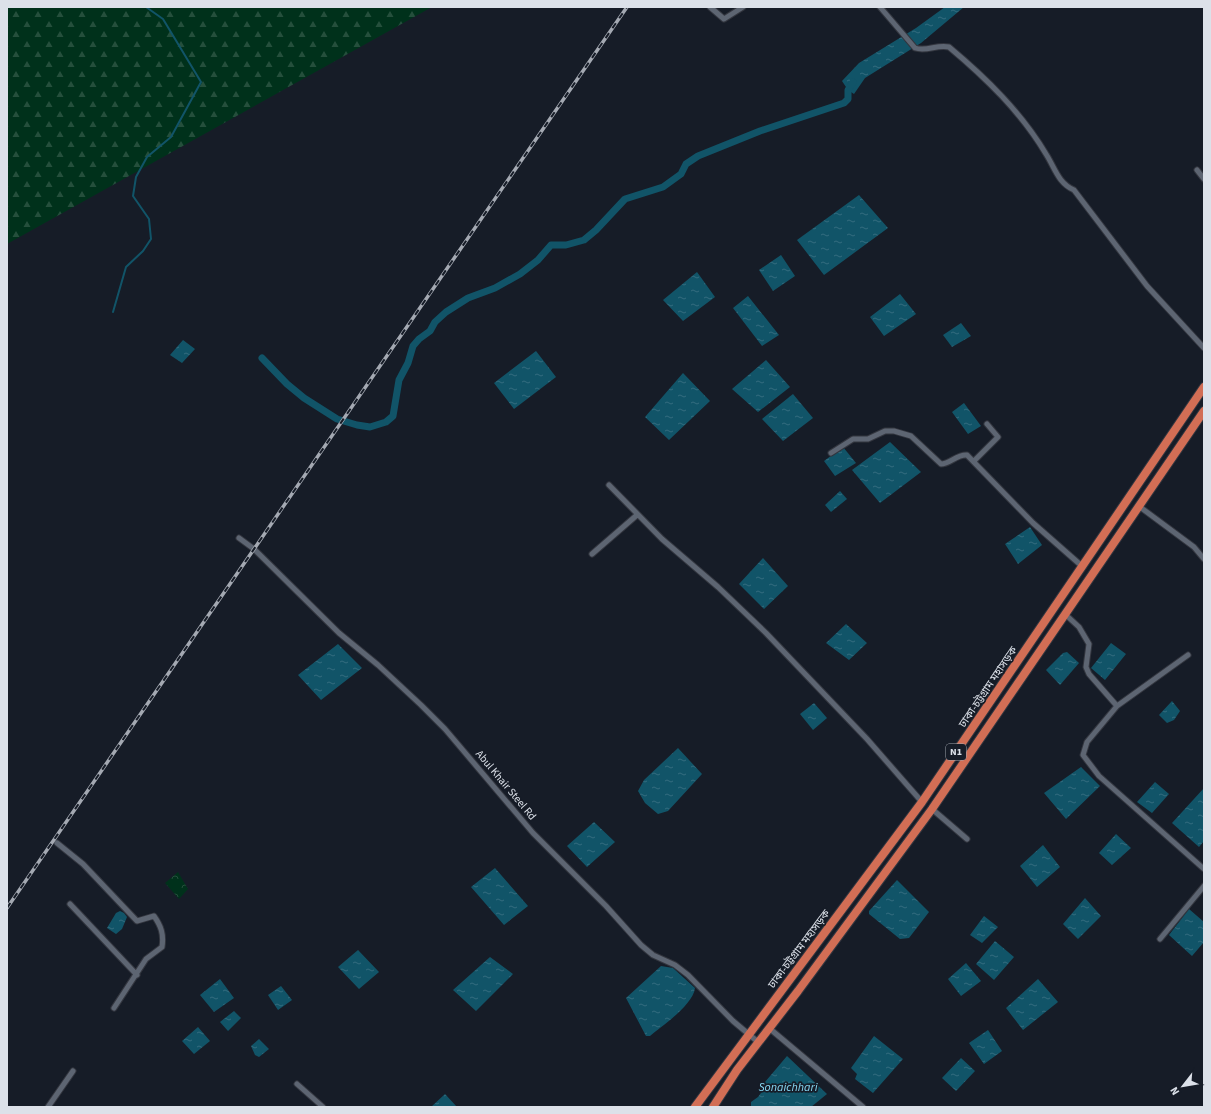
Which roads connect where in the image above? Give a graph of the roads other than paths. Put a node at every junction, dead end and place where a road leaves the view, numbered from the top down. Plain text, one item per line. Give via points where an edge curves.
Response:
1 (710, 7) edge
2 (743, 7) edge
3 (880, 7) edge
4 (1197, 170) dead end
5 (1204, 179) edge
6 (1204, 348) edge
7 (1204, 387) edge
8 (1204, 411) edge
9 (987, 424) dead end
10 (831, 453) dead end
11 (974, 461) junction
12 (610, 485) dead end
13 (1140, 507) junction
14 (637, 515) junction
15 (239, 538) dead end
16 (592, 554) dead end
17 (1204, 559) edge
18 (1083, 566) junction
19 (1066, 615) junction
20 (1188, 655) dead end
21 (1117, 706) junction
22 (922, 802) junction
23 (932, 809) junction
24 (967, 839) dead end
25 (57, 843) dead end
26 (1204, 869) edge
27 (1204, 886) edge
28 (70, 904) dead end
29 (1160, 939) dead end
30 (137, 975) junction
31 (114, 1008) dead end
32 (769, 1028) junction
33 (748, 1035) junction
34 (758, 1042) junction
35 (73, 1071) dead end
36 (297, 1084) dead end
37 (698, 1106) edge
38 (48, 1107) edge
39 (323, 1107) edge
40 (713, 1107) edge
41 (862, 1107) edge

1 - 2 street via 724,19
3 - 6 street via 915,48 922,50 941,45 949,47 992,86 1024,122 1049,158 1056,175 1066,186 1074,190 1147,286
4 - 5 street
7 - 18 highway, ঢাকা-চট্টগ্রাম মহাসড়ক / N1
8 - 13 highway, ঢাকা-চট্টগ্রাম মহাসড়ক / N1
9 - 11 street via 998,437
10 - 11 street via 853,439 868,440 885,431 894,431 911,436 941,464 964,455
11 - 18 street via 1023,513
12 - 14 street
13 - 17 street via 1194,547
13 - 19 highway, ঢাকা-চট্টগ্রাম মহাসড়ক / N1
14 - 16 street
14 - 22 street via 766,633 867,739
15 - 33 street, Abul Khair Steel Rd via 254,549 339,633 378,665 445,729 538,839 606,906 641,945 688,975
18 - 22 highway, ঢাকা-চট্টগ্রাম মহাসড়ক / N1
19 - 21 street via 1079,627 1088,644 1086,667 1089,674
19 - 23 highway, ঢাকা-চট্টগ্রাম মহাসড়ক / N1
20 - 21 street
21 - 26 street via 1087,742 1082,755 1099,776
22 - 33 highway, ঢাকা-চট্টগ্রাম মহাসড়ক / N1
23 - 24 street
23 - 32 highway, ঢাকা-চট্টগ্রাম মহাসড়ক / N1
25 - 30 street via 82,864 137,921 154,916 161,926 162,947 146,959
27 - 29 street
28 - 30 street
30 - 31 street
32 - 34 highway, ঢাকা-চট্টগ্রাম মহাসড়ক / N1
32 - 41 street
33 - 34 street, Abul Khair Steel Rd
33 - 37 highway, ঢাকা-চট্টগ্রাম মহাসড়ক / N1
34 - 40 highway, ঢাকা-চট্টগ্রাম মহাসড়ক / N1
35 - 38 street
36 - 39 street

